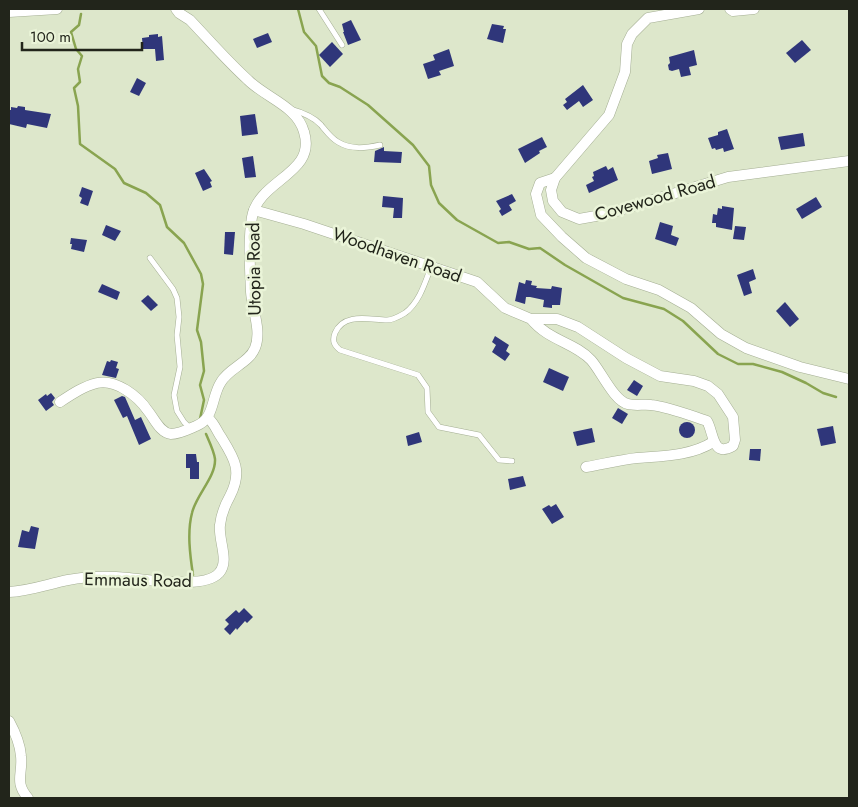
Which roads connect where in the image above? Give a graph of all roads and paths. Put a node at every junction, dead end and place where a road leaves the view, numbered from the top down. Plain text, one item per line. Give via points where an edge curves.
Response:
1 (57, 9) edge
2 (176, 9) edge
3 (318, 9) edge
4 (699, 9) edge
5 (730, 9) edge
6 (754, 9) edge
7 (9, 12) edge
8 (342, 45) dead end
9 (287, 108) junction
10 (380, 144) dead end
11 (849, 161) edge
12 (555, 178) junction
13 (254, 210) junction
14 (150, 258) dead end
15 (431, 267) junction
16 (531, 319) junction
17 (849, 379) edge
18 (60, 402) dead end
19 (208, 418) junction
20 (190, 428) junction
21 (713, 442) junction
22 (512, 461) dead end
23 (586, 467) dead end
24 (9, 592) edge
25 (9, 721) edge
26 (28, 798) edge

1 - 7 street
2 - 9 street, Utopia Road via 248,81
3 - 8 lane
4 - 12 street via 648,18 632,34 627,44 625,72 609,115
5 - 6 street
9 - 10 lane via 310,116 337,142 352,147
9 - 13 street, Utopia Road via 304,130 303,154 294,170 263,194
11 - 12 street, Covewood Road via 728,178 607,214 579,219 562,212 553,201 550,190
12 - 17 street via 540,183 536,194 541,214 586,258 626,279 659,290 691,308 721,334 746,348
13 - 15 street, Woodhaven Road
13 - 19 street, Utopia Road via 250,230 256,347 221,382
14 - 20 lane via 177,298 180,367 174,395 177,411
15 - 16 street, Woodhaven Road via 477,282 505,308
15 - 22 lane via 422,291 406,313 388,320 360,318 346,322 338,327 333,342 340,350 418,375 427,388 428,412 439,427 479,435 499,460
16 - 21 street, Woodhaven Road via 551,337 587,356 616,396 626,404 652,405 707,420
16 - 21 street, Woodhaven Road via 557,320 578,327 660,376 708,386 718,394 733,417 733,446 720,448
18 - 20 street via 78,390 109,383 130,392 166,433
19 - 20 street
19 - 24 street, Emmaus Road via 230,450 236,472 234,489 221,517 224,559 219,573 212,578 191,582 89,577
21 - 23 street via 704,448 658,458 637,458
25 - 26 street via 21,754 20,786

